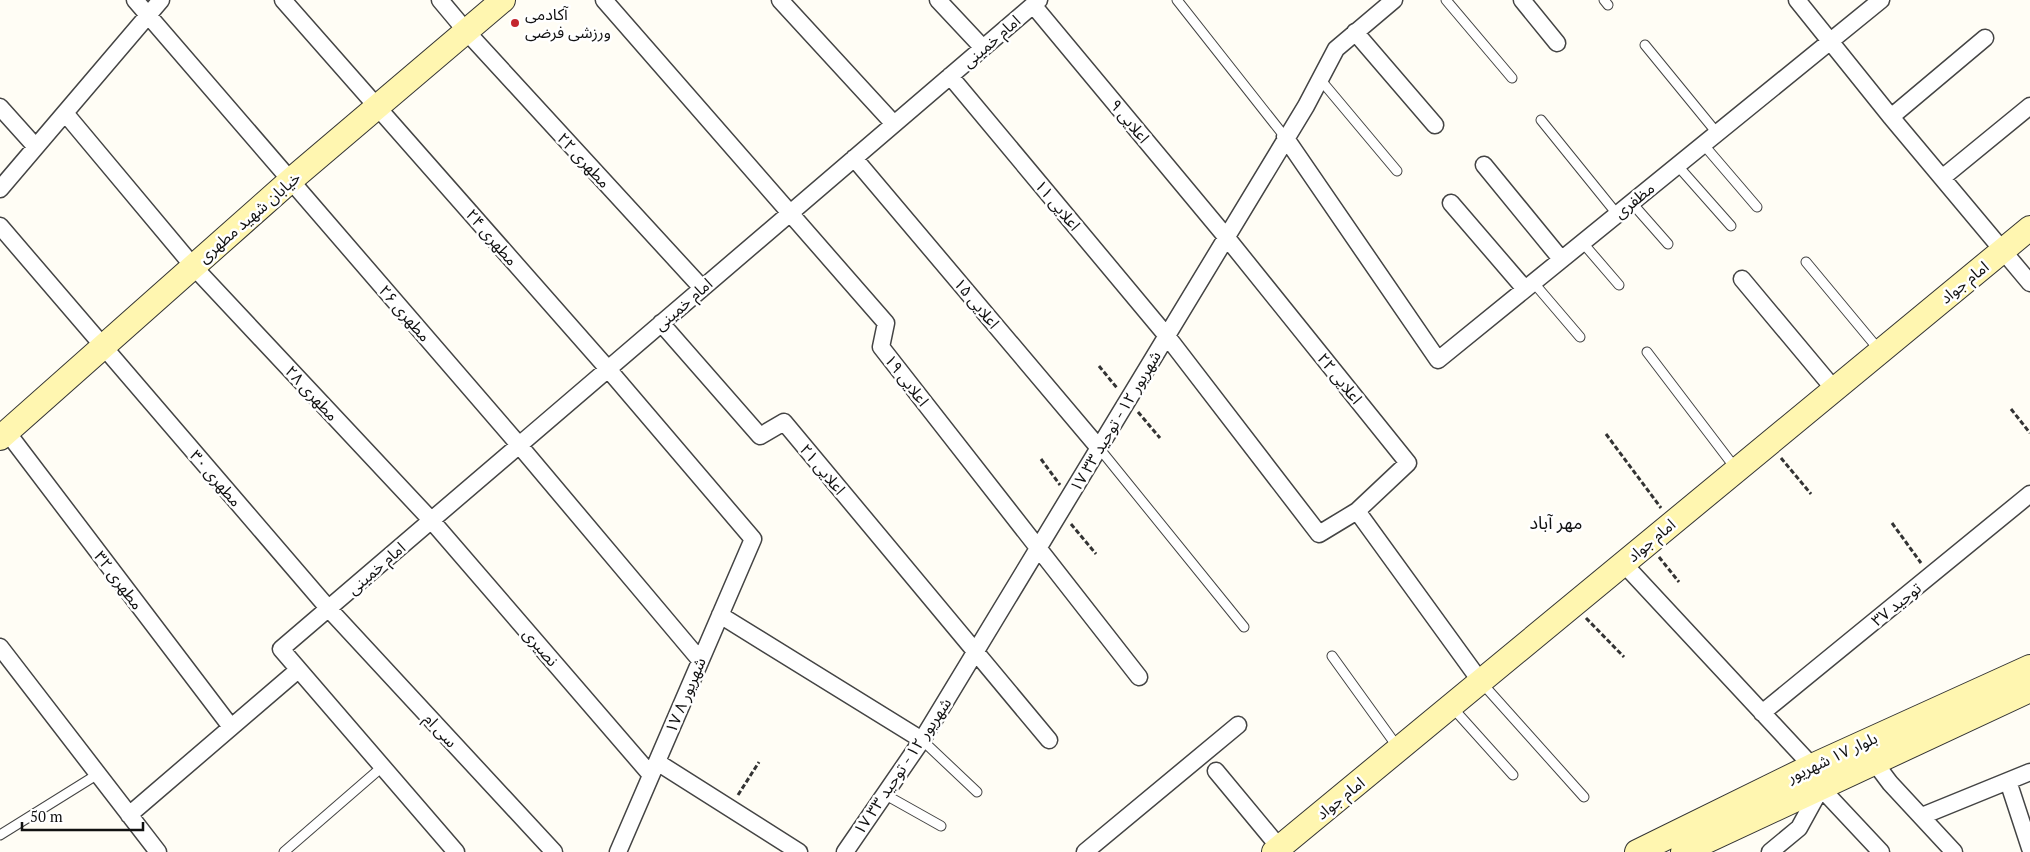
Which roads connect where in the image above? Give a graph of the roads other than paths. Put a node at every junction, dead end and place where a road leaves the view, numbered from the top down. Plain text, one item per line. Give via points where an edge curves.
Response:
1 (135, 0) edge
2 (161, 0) edge
3 (283, 0) edge
4 (440, 0) edge
5 (503, 0) edge
6 (604, 0) edge
7 (780, 0) edge
8 (938, 0) edge
9 (1176, 0) edge
10 (1394, 0) edge
11 (1446, 0) edge
12 (1522, 0) edge
13 (1797, 0) edge
14 (1881, 0) edge
15 (1036, 2) edge
16 (148, 14) junction
17 (466, 31) junction
18 (1355, 32) junction
19 (1986, 38) dead end
20 (1830, 40) junction
21 (1557, 43) dead end
22 (1644, 45) dead end
23 (983, 48) junction
24 (950, 76) junction
25 (1319, 78) junction
26 (1512, 78) dead end
27 (377, 106) junction
28 (2030, 106) edge
29 (0, 107) edge
30 (65, 113) junction
31 (1891, 117) junction
32 (1541, 120) dead end
33 (894, 124) junction
34 (1435, 125) dead end
35 (1717, 133) junction
36 (1285, 138) junction
37 (1703, 144) junction
38 (35, 146) junction
39 (854, 158) junction
40 (1484, 165) dead end
41 (1678, 165) junction
42 (1397, 171) dead end
43 (1942, 178) junction
44 (291, 180) junction
45 (0, 189) edge
46 (1631, 202) junction
47 (1451, 203) dead end
48 (1756, 207) dead end
49 (791, 212) junction
50 (1617, 214) junction
51 (0, 226) edge
52 (1731, 226) dead end
53 (2030, 228) edge
54 (1227, 238) junction
55 (1582, 242) junction
56 (1668, 244) dead end
57 (2003, 250) junction
58 (1561, 259) junction
59 (1806, 262) dead end
60 (193, 266) junction
61 (1742, 279) dead end
62 (2030, 283) edge
63 (1619, 285) dead end
64 (1529, 286) junction
65 (702, 288) junction
66 (661, 323) junction
67 (1166, 335) junction
68 (1580, 337) dead end
69 (103, 347) junction
70 (1880, 351) junction
71 (1648, 352) dead end
72 (608, 369) junction
73 (1834, 389) junction
74 (4, 435) edge
75 (519, 445) junction
76 (1099, 448) junction
77 (1736, 470) junction
78 (2030, 494) edge
79 (1357, 510) junction
80 (431, 520) junction
81 (753, 539) joint
82 (1040, 548) junction
83 (1623, 563) junction
84 (328, 608) junction
85 (720, 615) junction
86 (1244, 627) dead end
87 (0, 647) edge
88 (976, 653) junction
89 (1332, 656) dead end
90 (700, 660) junction
91 (2030, 667) edge
92 (298, 670) junction
93 (1139, 676) dead end
94 (1481, 682) junction
95 (2030, 690) edge
96 (1451, 706) junction
97 (1762, 713) junction
98 (1238, 725) dead end
99 (231, 727) junction
100 (922, 740) junction
101 (1049, 740) dead end
102 (1399, 749) junction
103 (1875, 763) junction
104 (1812, 766) junction
105 (382, 767) junction
106 (654, 768) junction
107 (1216, 771) dead end
108 (2030, 772) edge
109 (98, 774) junction
110 (1512, 775) dead end
111 (2008, 781) junction
112 (1821, 788) junction
113 (977, 792) dead end
114 (884, 794) junction
115 (1584, 797) dead end
116 (129, 815) junction
117 (1922, 816) junction
118 (941, 826) dead end
119 (0, 835) edge
120 (2030, 848) edge
121 (1276, 850) edge
122 (158, 852) edge
123 (284, 852) edge
124 (456, 852) edge
125 (554, 852) edge
126 (618, 852) edge
127 (799, 852) edge
128 (845, 852) edge
129 (1085, 852) edge
130 (1637, 852) edge
131 (1683, 852) edge
132 (1770, 852) edge
133 (1881, 852) edge
134 (1954, 852) edge

1 - 16 street, مطهری ۲۶
2 - 16 street
3 - 27 street, مطهری ۲۴
4 - 17 street, مطهری ۲۲
5 - 17 main road, خیابان شهید مطهری
6 - 49 street
7 - 33 street
8 - 23 street
9 - 36 lane
10 - 18 street, ۱۷ شهریور ۱۲ - توحید ۳۳
11 - 26 lane
12 - 21 street
13 - 20 street
14 - 20 street, مظفری
15 - 23 street, امام خمینی
15 - 54 street, اعلایی ۹
16 - 30 street
16 - 44 street, مطهری ۲۶
17 - 27 main road, خیابان شهید مطهری
17 - 65 street, مطهری ۲۲
18 - 25 street, ۱۷ شهریور ۱۲ - توحید ۳۳ via 1336,49
18 - 34 street
19 - 31 street
20 - 31 street
20 - 35 street, مظفری
22 - 35 lane
23 - 24 street, امام خمینی
24 - 33 street, امام خمینی
24 - 67 street, اعلایی ۱۱
25 - 36 street, ۱۷ شهریور ۱۲ - توحید ۳۳
25 - 42 lane
27 - 44 main road, خیابان شهید مطهری
27 - 72 street, مطهری ۲۴
28 - 43 street
29 - 38 street
30 - 38 street
30 - 60 street, مطهری ۲۸
31 - 43 street
32 - 50 lane
33 - 39 street, امام خمینی
35 - 37 street, مظفری
36 - 54 street, ۱۷ شهریور ۱۲ - توحید ۳۳
36 - 64 street, مظفری via 1438,360
37 - 41 street, مظفری
37 - 48 lane
38 - 45 street
39 - 49 street, امام خمینی
39 - 76 street, اعلایی ۱۵
40 - 58 street
41 - 46 street, مظفری
41 - 52 lane
43 - 57 street
44 - 60 main road, خیابان شهید مطهری
44 - 75 street, مطهری ۲۶
46 - 50 street, مظفری
46 - 56 lane
47 - 64 street
49 - 65 street, امام خمینی
49 - 82 street, اعلایی ۱۹ via 886,323 881,347
50 - 55 street, مظفری
51 - 69 street, مطهری ۳۰
53 - 57 main road, امام جواد
54 - 67 street, ۱۷ شهریور ۱۲ - توحید ۳۳
54 - 79 street, اعلایی ۲۲ via 1408,463
55 - 58 street, مظفری
55 - 63 lane
57 - 62 street
57 - 70 main road, امام جواد
58 - 64 street, مظفری
59 - 70 lane
60 - 69 main road, خیابان شهید مطهری
60 - 80 street, مطهری ۲۸
61 - 73 street
64 - 68 lane
65 - 66 street, امام خمینی
66 - 72 street, امام خمینی
66 - 88 street, اعلایی ۲۱ via 760,436 784,422
67 - 76 street, ۱۷ شهریور ۱۲ - توحید ۳۳
67 - 79 street, اعلایی ۱۱ via 1319,534
69 - 74 main road, خیابان شهید مطهری
69 - 84 street, مطهری ۳۰
70 - 73 main road, امام جواد
71 - 77 lane
72 - 75 street, امام خمینی
72 - 81 street, مطهری ۲۴
73 - 77 main road, امام جواد
74 - 99 street, مطهری ۳۲
75 - 80 street, امام خمینی
75 - 90 street, مطهری ۲۶
76 - 82 street, ۱۷ شهریور ۱۲ - توحید ۳۳
76 - 86 lane
77 - 83 main road, امام جواد
78 - 97 street, توحید ۳۷
79 - 94 street
80 - 84 street, امام خمینی
80 - 106 street, نصیری
81 - 85 street, ۱۷ شهریور ۸
82 - 88 street, ۱۷ شهریور ۱۲ - توحید ۳۳
82 - 93 street
83 - 94 main road, امام جواد
83 - 97 street
84 - 92 street, امام خمینی via 281,649
84 - 125 street, سی ام
85 - 90 street, ۱۷ شهریور ۸
85 - 100 street
87 - 109 street
88 - 100 street, ۱۷ شهریور ۱۲ - توحید ۳۳
88 - 101 street
89 - 102 lane
90 - 106 street, ۱۷ شهریور ۸
91 - 104 main road, بلوار ۱۷ شهریور
92 - 99 street
92 - 105 street
94 - 96 main road, امام جواد
94 - 115 lane
95 - 103 main road, بلوار ۱۷ شهریور
96 - 102 main road, امام جواد
96 - 110 lane
97 - 104 street
98 - 129 street
99 - 116 street
100 - 113 lane
100 - 114 street, ۱۷ شهریور ۱۲ - توحید ۳۳
102 - 121 main road, امام جواد
103 - 112 main road, بلوار ۱۷ شهریور
103 - 117 street
104 - 130 main road, بلوار ۱۷ شهریور
105 - 123 lane
105 - 124 street
106 - 126 street, ۱۷ شهریور ۸
106 - 127 street, نصیری via 730,808
107 - 121 street
108 - 111 street
109 - 116 street
109 - 119 lane
111 - 117 street
111 - 120 street
112 - 131 main road, بلوار ۱۷ شهریور
112 - 132 street via 1799,828
112 - 133 street
114 - 118 lane
114 - 128 street, ۱۷ شهریور ۱۲ - توحید ۳۳
116 - 122 street
117 - 134 street

